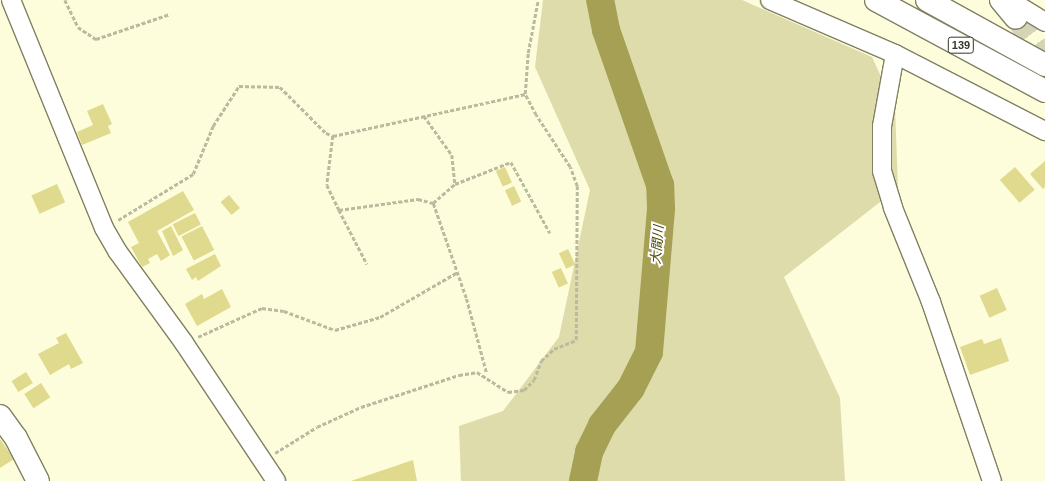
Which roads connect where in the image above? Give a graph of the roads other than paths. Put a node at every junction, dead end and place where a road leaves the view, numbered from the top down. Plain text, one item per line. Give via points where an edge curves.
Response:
1 (11, 0) edge
2 (770, 0) edge
3 (876, 0) edge
4 (926, 0) edge
5 (1001, 0) edge
6 (1012, 9) edge
7 (1045, 22) edge
8 (895, 54) junction
9 (1045, 65) edge
10 (1045, 91) edge
11 (1045, 131) edge
12 (0, 416) edge
13 (38, 481) edge
14 (276, 481) edge
15 (992, 481) edge

1 - 14 street via 104,228
2 - 8 street
3 - 10 main road, 139
4 - 9 main road, 139
5 - 6 main road
6 - 7 street
8 - 11 street
8 - 15 street via 882,126 882,171 893,208 931,302
12 - 13 main road via 16,438

